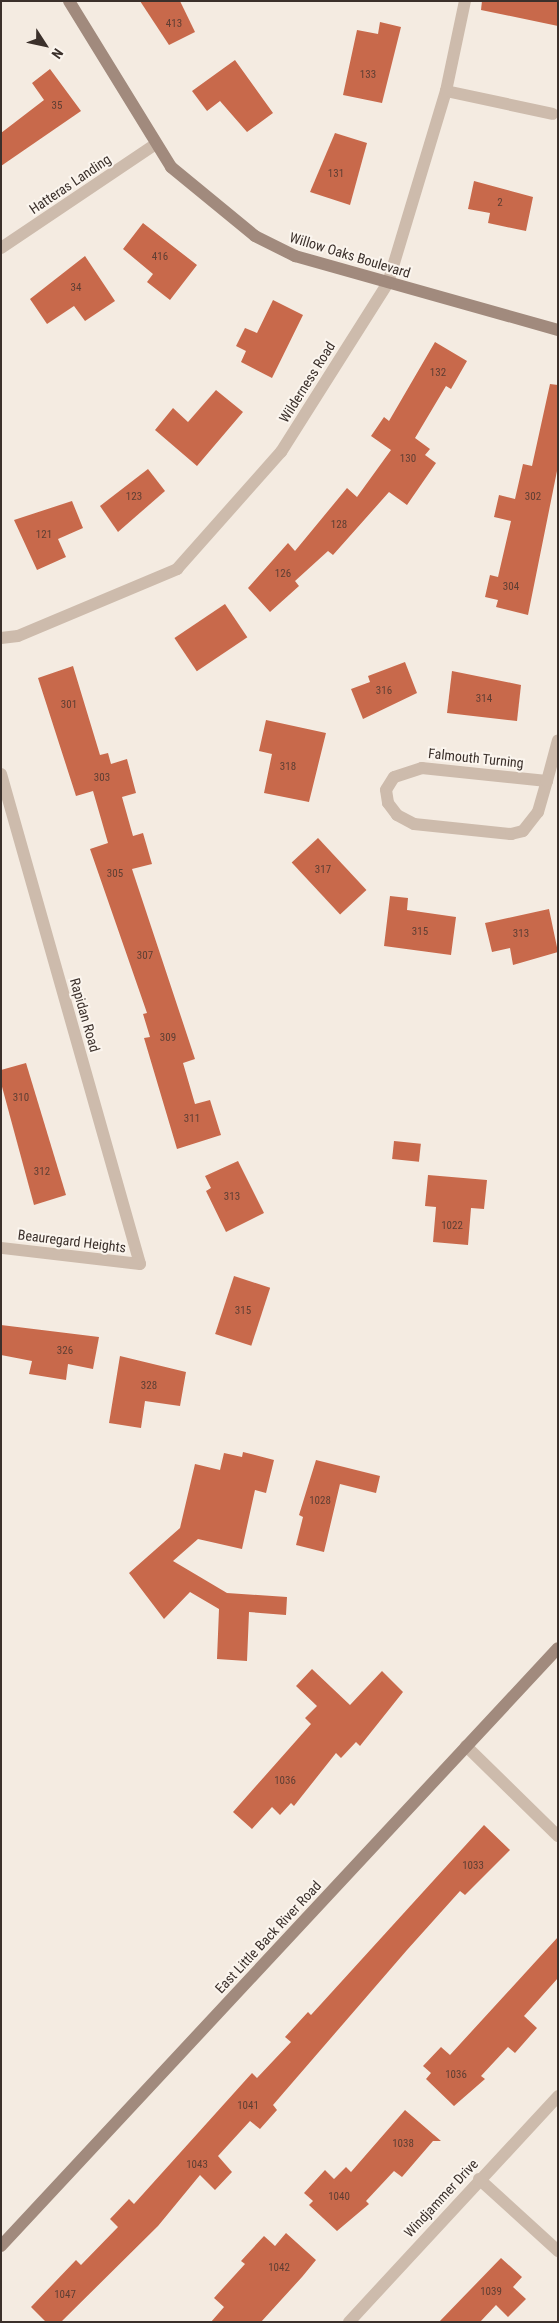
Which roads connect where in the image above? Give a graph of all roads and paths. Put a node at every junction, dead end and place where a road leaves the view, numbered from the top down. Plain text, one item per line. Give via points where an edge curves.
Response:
1 (68, 1) edge
2 (465, 1) edge
3 (446, 91) junction
4 (552, 114) dead end
5 (154, 145) junction
6 (1, 248) edge
7 (388, 283) junction
8 (558, 330) edge
9 (1, 638) edge
10 (558, 740) edge
11 (1, 774) edge
12 (547, 781) junction
13 (1, 1248) edge
14 (140, 1264) joint
15 (558, 1648) edge
16 (466, 1746) junction
17 (558, 1836) edge
18 (558, 2096) edge
19 (479, 2179) junction
20 (1, 2246) edge
21 (558, 2251) edge
22 (349, 2322) edge

1 - 5 street, Willow Oaks Boulevard
2 - 3 street, Wilderness Road
3 - 4 street
3 - 7 street, Wilderness Road
5 - 6 street, Hatteras Landing
5 - 7 street, Willow Oaks Boulevard via 197,193 255,236 294,256
7 - 8 street, Willow Oaks Boulevard
7 - 9 street, Wilderness Road via 281,452 177,569 18,636
10 - 12 street, Falmouth Turning
11 - 14 street, Rapidan Road
12 - 12 street, Falmouth Turning via 532,823 523,831 500,835 414,824 397,814 388,803 386,790 394,777 422,768
13 - 14 street, Beauregard Heights
15 - 16 street, East Little Back River Road
16 - 17 street
16 - 20 street, East Little Back River Road
18 - 19 street, Windjammer Drive
19 - 21 street
19 - 22 street, Windjammer Drive

